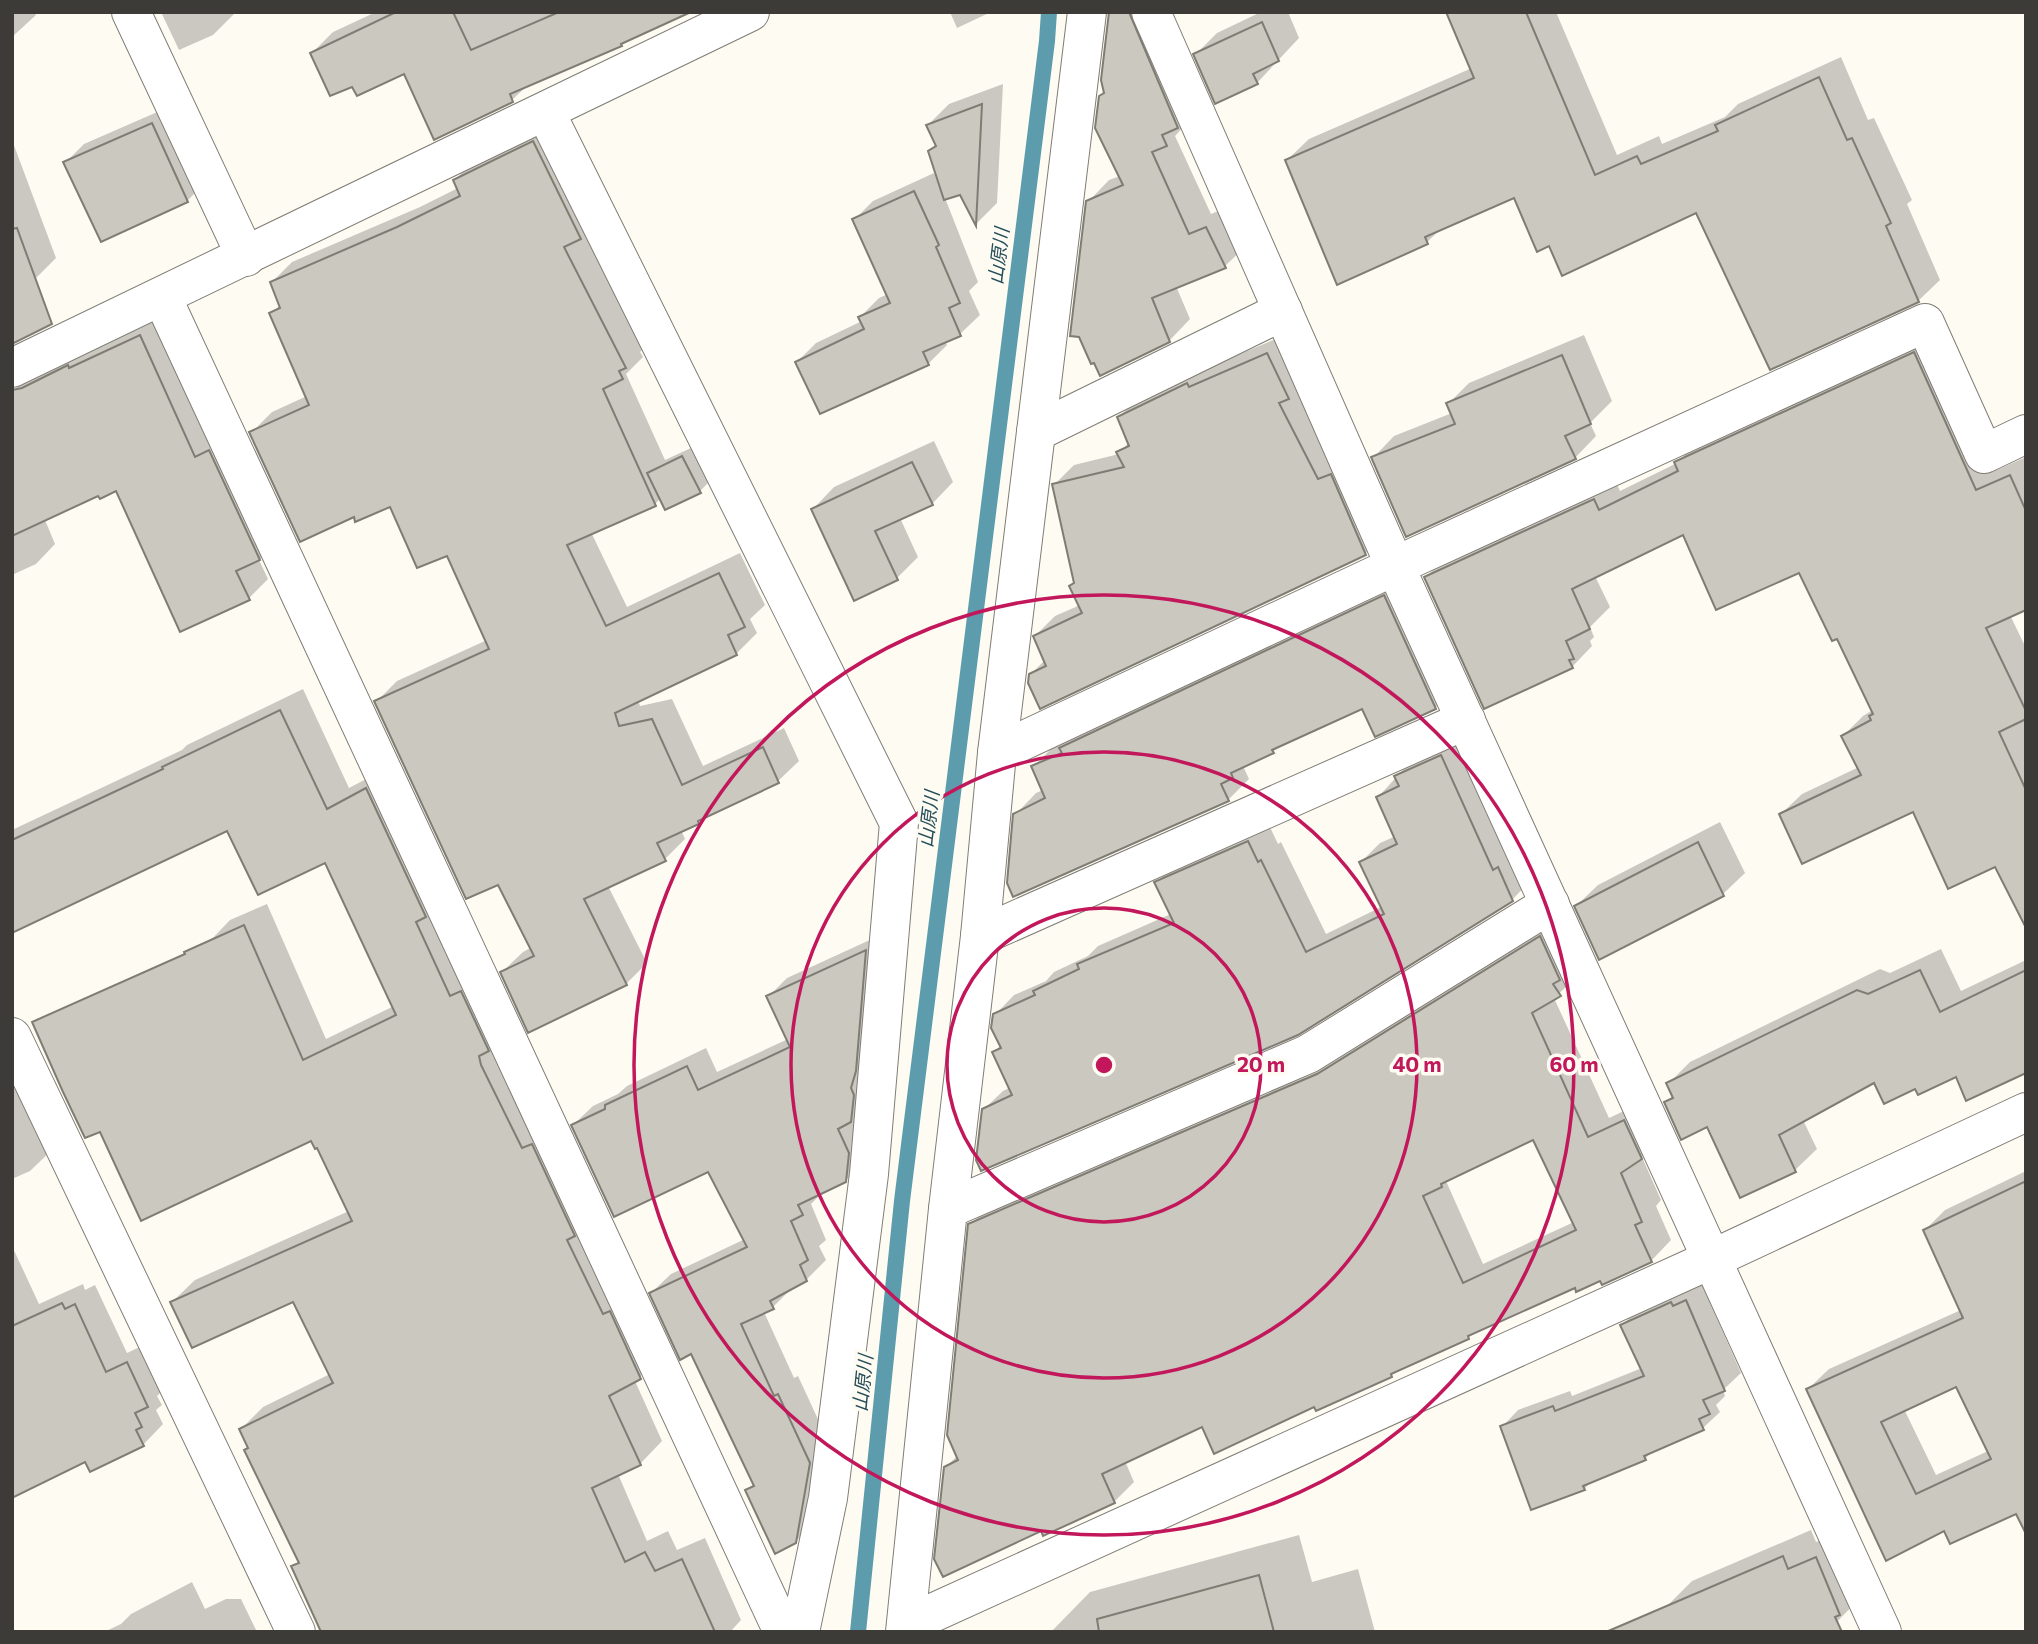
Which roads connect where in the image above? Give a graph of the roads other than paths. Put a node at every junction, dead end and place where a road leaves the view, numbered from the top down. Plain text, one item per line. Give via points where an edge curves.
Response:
1 (131, 12) edge
2 (750, 12) edge
3 (1087, 12) edge
4 (1151, 12) edge
5 (546, 113) junction
6 (246, 257) junction
7 (162, 297) junction
8 (1283, 312) junction
9 (12, 368) edge
10 (1037, 432) junction
11 (2026, 434) edge
12 (1395, 566) junction
13 (1466, 720) junction
14 (997, 753) junction
15 (1550, 904) junction
16 (980, 936) junction
17 (15, 1051) edge
18 (2026, 1112) edge
19 (948, 1209) junction
20 (1712, 1259) junction
21 (905, 1628) edge
22 (296, 1632) edge
23 (783, 1632) edge
24 (800, 1632) edge
25 (1882, 1632) edge

1 - 6 street
2 - 5 street
3 - 10 street
4 - 8 street
5 - 6 street
5 - 24 street via 899,823 869,1174 828,1498
6 - 7 street
7 - 9 street
7 - 23 street
8 - 10 street
8 - 12 street
10 - 14 street
11 - 12 street via 1984,454 1925,323
12 - 13 street
12 - 14 street
13 - 15 street
13 - 16 street
14 - 16 street
15 - 19 street via 1308,1054
15 - 20 street
16 - 19 street
17 - 22 street
18 - 20 street
19 - 21 street
20 - 21 street
20 - 25 street

